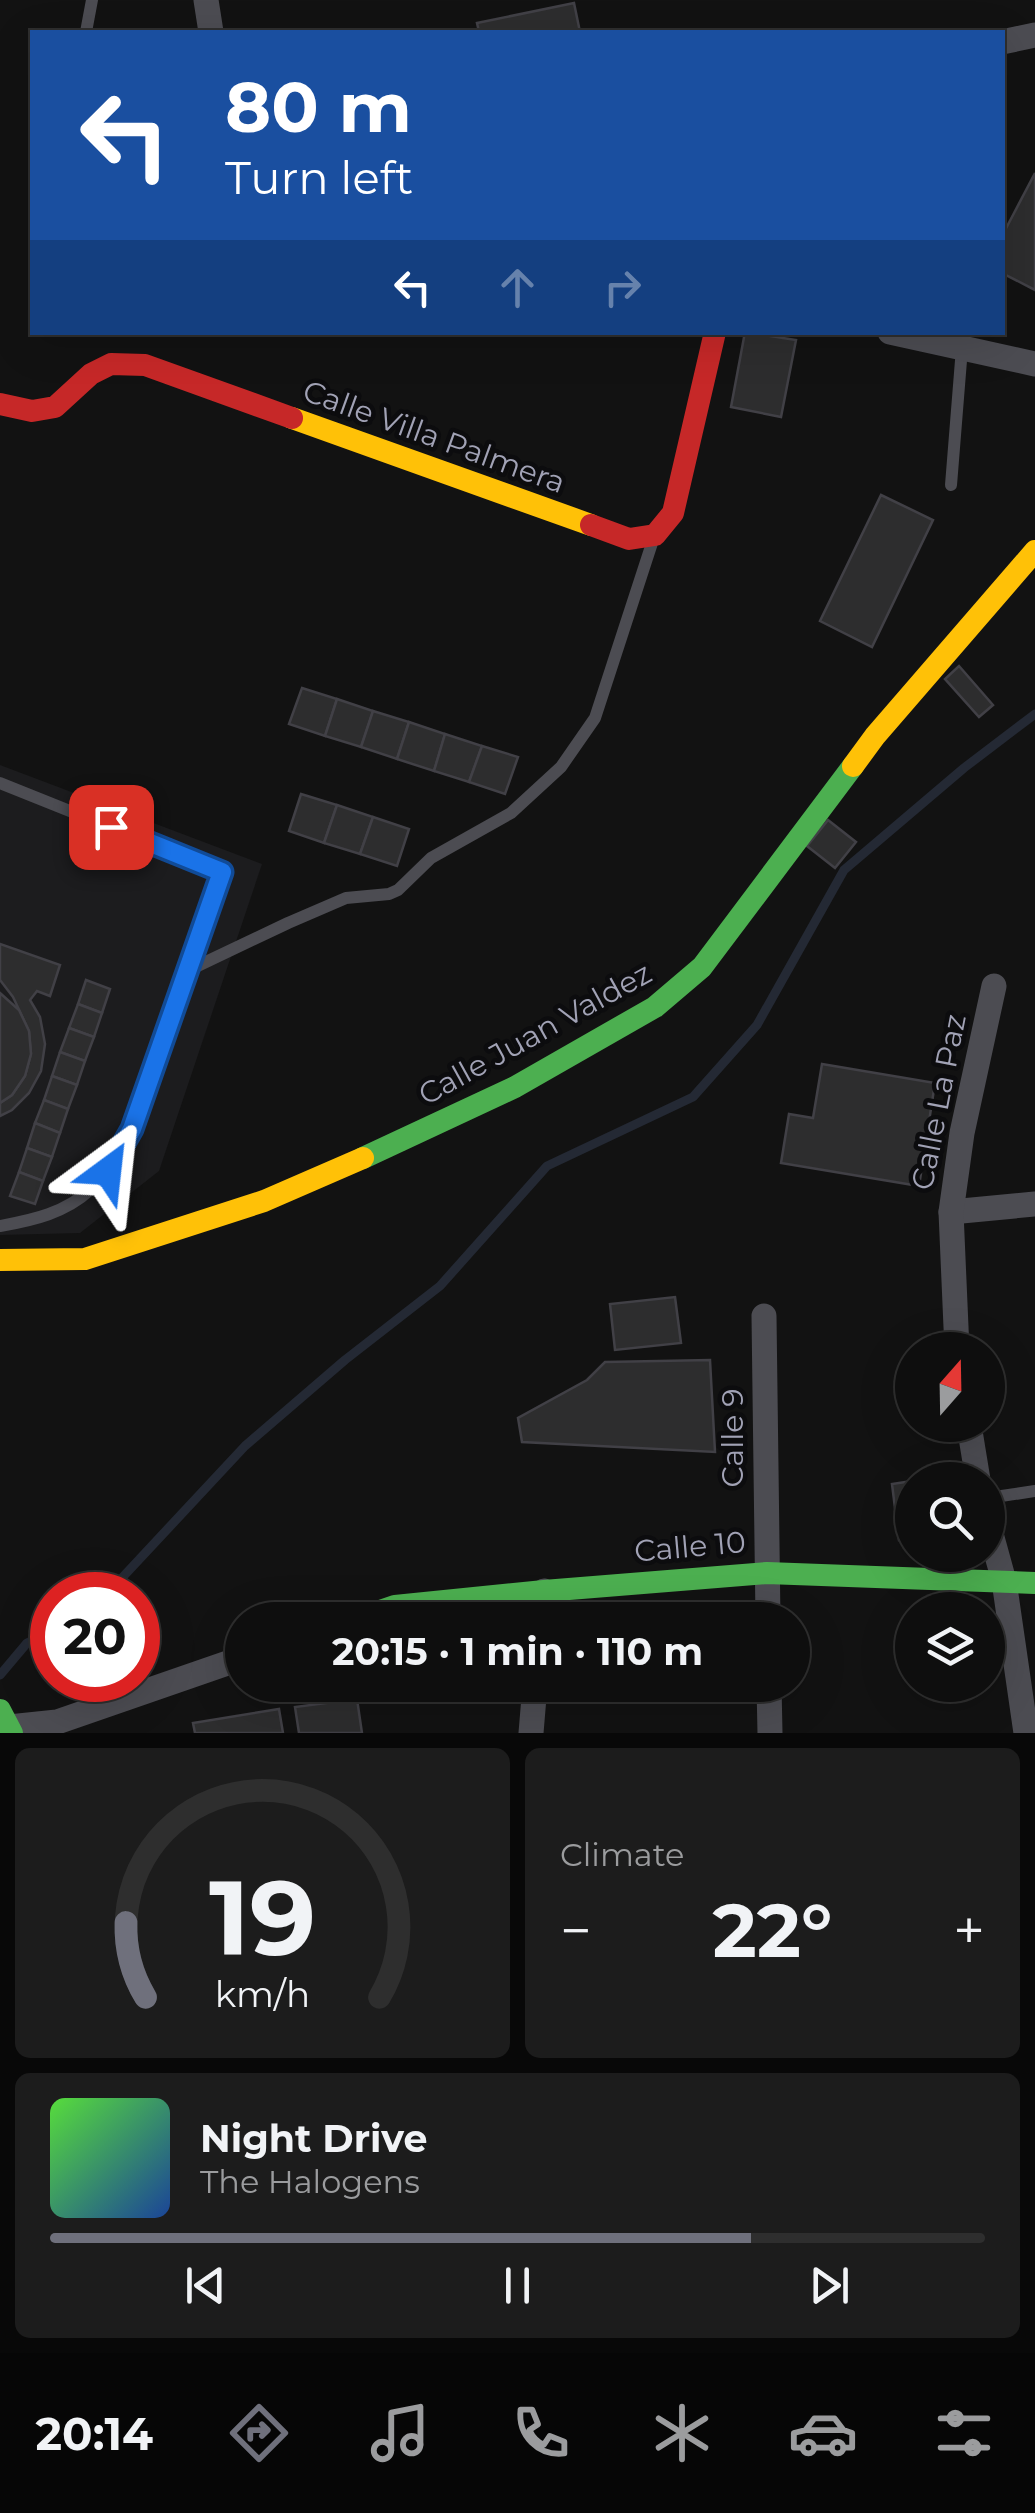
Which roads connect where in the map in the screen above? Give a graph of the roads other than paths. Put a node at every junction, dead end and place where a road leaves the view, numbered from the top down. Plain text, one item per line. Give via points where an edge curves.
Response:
1 (92, 0) edge
2 (206, 0) edge
3 (86, 30) edge
4 (211, 30) edge
5 (1035, 35) edge
6 (1005, 41) edge
7 (713, 335) edge
8 (904, 335) edge
9 (962, 348) junction
10 (1035, 364) edge
11 (0, 404) edge
12 (951, 485) dead end
13 (655, 535) junction
14 (1035, 551) edge
15 (0, 783) edge
16 (187, 971) junction
17 (994, 986) dead end
18 (1035, 1204) edge
19 (951, 1212) junction
20 (0, 1226) edge
21 (0, 1260) edge
22 (764, 1316) dead end
23 (956, 1332) edge
24 (1035, 1491) edge
25 (1005, 1495) edge
26 (1002, 1572) edge
27 (766, 1573) junction
28 (1004, 1580) junction
29 (1035, 1583) edge
30 (544, 1591) junction
31 (435, 1602) edge
32 (543, 1602) edge
33 (767, 1602) edge
34 (225, 1664) edge
35 (534, 1702) edge
36 (769, 1702) edge
37 (7, 1723) edge
38 (531, 1733) edge
39 (770, 1733) edge
40 (1026, 1733) edge

1 - 3 lane
2 - 4 street
5 - 6 street
7 - 13 street via 672,512
8 - 9 street
9 - 10 street
9 - 12 lane
11 - 13 street, Calle Villa Palmera via 56,408 111,364 145,365 629,539
13 - 16 lane via 595,718 561,767 511,813 431,858 398,890 346,898
14 - 21 street, Calle Juan Valdez via 875,736 702,966 654,1007 515,1087 264,1201 85,1258
15 - 16 lane via 222,872
16 - 20 lane via 132,1129 108,1171 70,1206
17 - 19 street, Calle La Paz
18 - 19 street
19 - 23 street, Calle La Paz
22 - 27 street, Calle 9
24 - 25 lane
26 - 28 street
27 - 28 street, Calle 10
27 - 30 street, Calle 10
27 - 33 street, Calle 9
28 - 29 street, Calle 10
28 - 40 street
30 - 31 street, Calle 10
30 - 32 street
34 - 37 street via 56,1722
35 - 38 street
36 - 39 street

